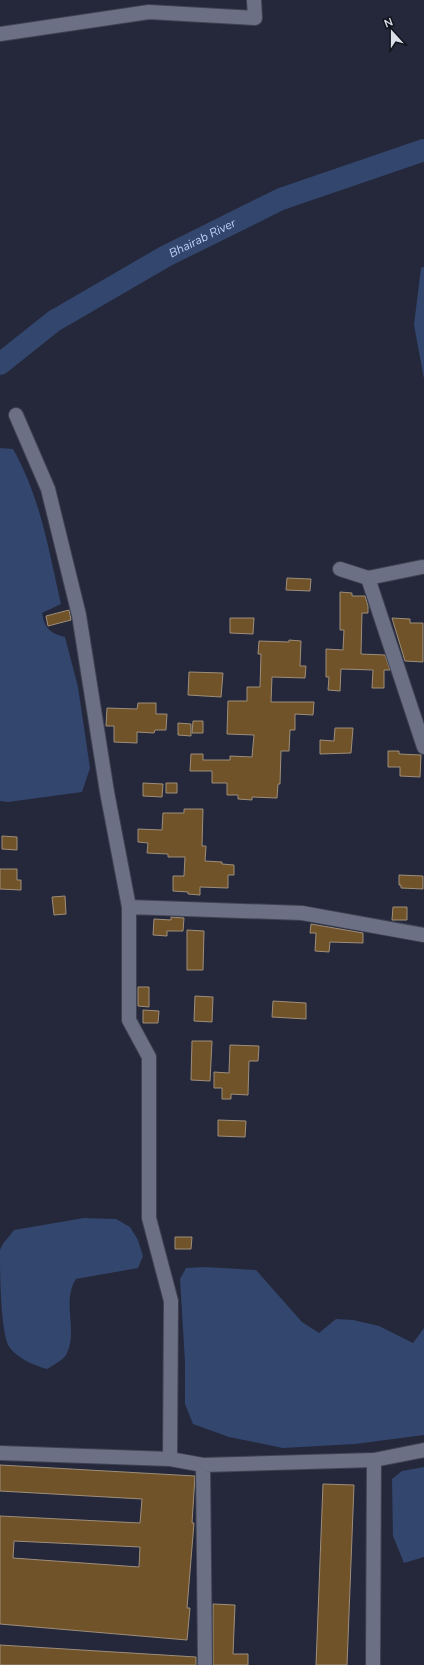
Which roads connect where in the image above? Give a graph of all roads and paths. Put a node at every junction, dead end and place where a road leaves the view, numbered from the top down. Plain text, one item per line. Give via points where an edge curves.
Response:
1 (254, 0) edge
2 (0, 34) edge
3 (16, 416) dead end
4 (422, 567) dead end
5 (340, 570) dead end
6 (368, 578) junction
7 (424, 747) edge
8 (129, 907) junction
9 (424, 935) edge
10 (424, 1450) edge
11 (0, 1453) edge
12 (170, 1459) junction
13 (374, 1460) junction
14 (203, 1465) junction
15 (205, 1665) edge
16 (373, 1665) edge

1 - 2 street via 255,18 149,12
3 - 8 street via 48,490 80,615 107,792
4 - 6 street
5 - 6 street
6 - 7 street
8 - 9 street via 302,913
8 - 12 street via 129,1020 149,1057 149,1218 171,1301
10 - 13 street
11 - 12 street
12 - 14 street
13 - 14 street
13 - 16 street
14 - 15 street

